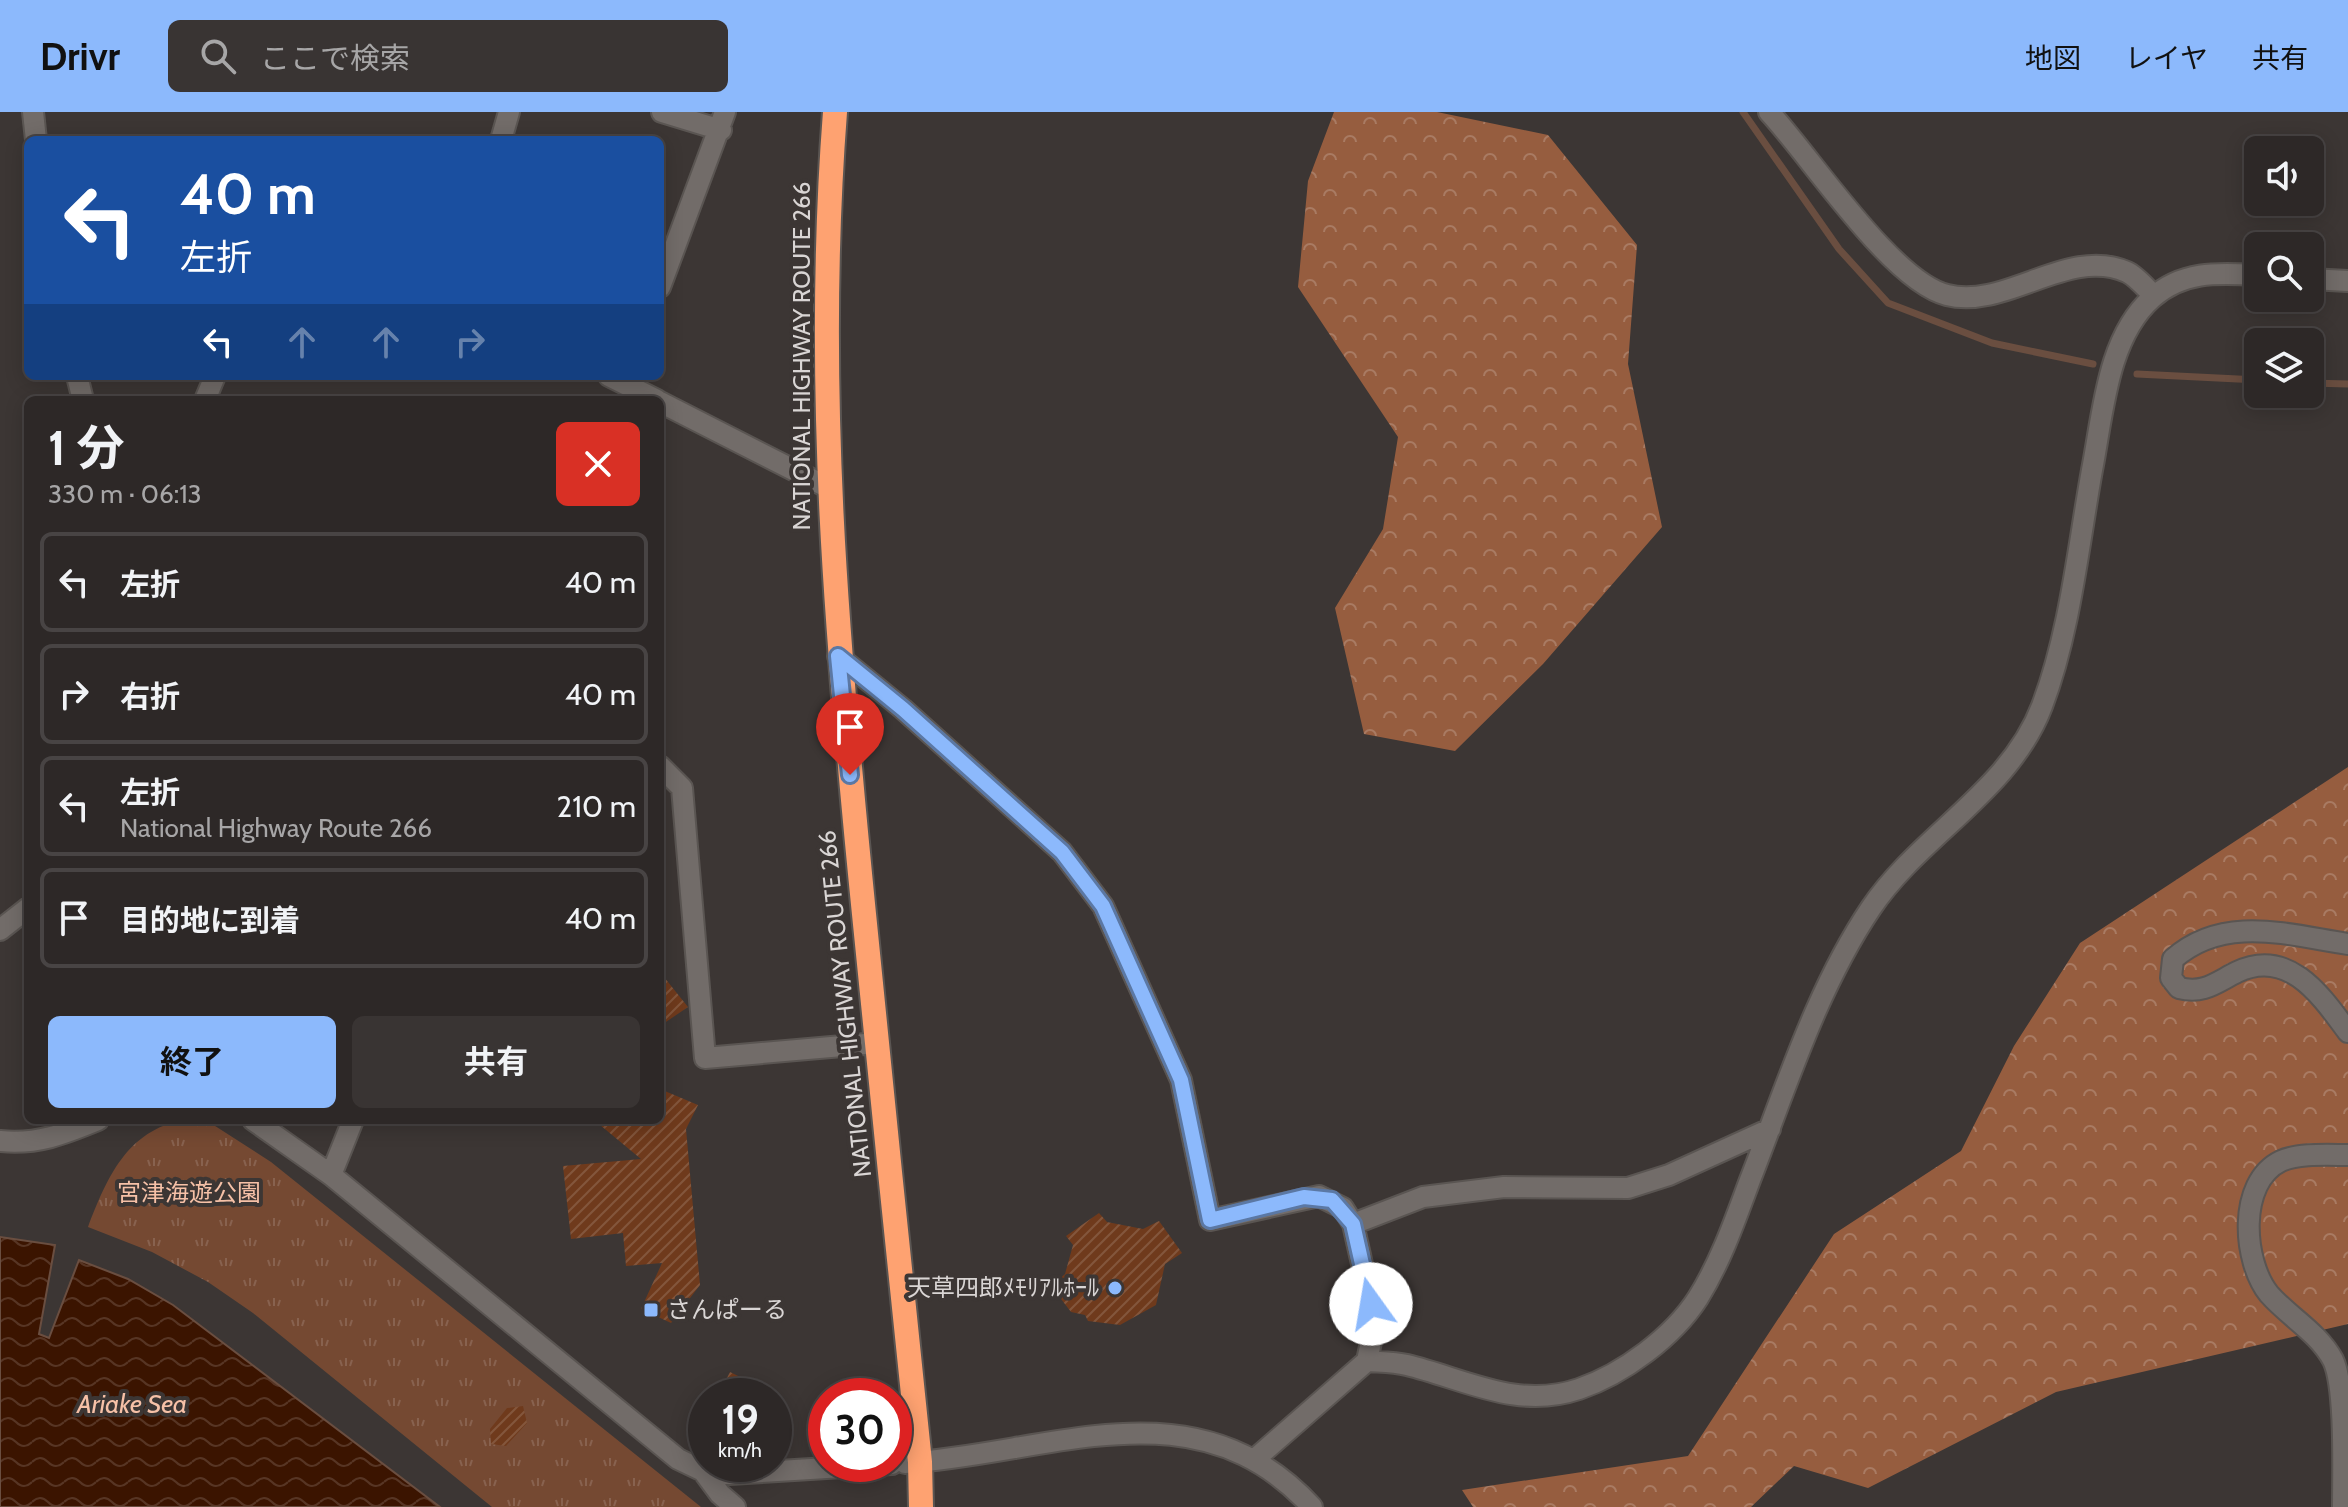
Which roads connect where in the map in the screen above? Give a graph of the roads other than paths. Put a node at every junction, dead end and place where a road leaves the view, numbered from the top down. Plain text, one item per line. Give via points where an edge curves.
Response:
1 (33, 112) edge
2 (509, 112) edge
3 (662, 112) edge
4 (835, 112) edge
5 (1769, 112) edge
6 (723, 121) edge
7 (36, 136) edge
8 (502, 136) edge
9 (2244, 275) edge
10 (664, 276) edge
11 (2324, 280) edge
12 (2348, 281) edge
13 (2154, 296) junction
14 (618, 380) edge
15 (648, 396) edge
16 (664, 404) edge
17 (827, 487) junction
18 (838, 656) junction
19 (664, 770) edge
20 (24, 911) edge
21 (0, 930) edge
22 (2348, 944) edge
23 (2348, 1032) edge
24 (877, 1043) junction
25 (88, 1124) edge
26 (259, 1124) edge
27 (351, 1124) edge
28 (1770, 1129) junction
29 (0, 1141) edge
30 (2348, 1155) edge
31 (331, 1175) junction
32 (1353, 1224) junction
33 (1367, 1361) junction
34 (1255, 1459) junction
35 (920, 1462) junction
36 (912, 1463) edge
37 (688, 1464) edge
38 (711, 1482) edge
39 (735, 1507) edge
40 (921, 1507) edge
41 (1312, 1507) edge
42 (2343, 1507) edge

1 - 7 street
2 - 8 street
3 - 6 street
4 - 17 highway, NATIONAL HIGHWAY ROUTE 266 via 828,191
5 - 13 street via 1863,229 1921,283 1947,295 1980,297 2101,267 2128,272
6 - 10 street
9 - 13 street via 2204,274 2172,283
11 - 12 street
13 - 28 street via 2137,312 2115,360 2060,643 2041,709 2017,753 1873,904 1819,1004
14 - 15 street
16 - 17 street
17 - 18 highway, NATIONAL HIGHWAY ROUTE 266
18 - 24 highway, NATIONAL HIGHWAY ROUTE 266
18 - 32 street via 1062,852 1103,906 1181,1080 1210,1220 1319,1196 1343,1208
19 - 24 street via 682,788 705,1058
20 - 21 street
22 - 23 street via 2252,929 2207,936 2173,959 2171,978 2179,988 2201,992 2241,970 2273,967 2314,986
24 - 35 highway, NATIONAL HIGHWAY ROUTE 266
25 - 29 street via 55,1138
26 - 31 street
27 - 31 street
28 - 32 street via 1628,1188 1504,1187 1423,1197
28 - 33 street via 1723,1250 1697,1300 1663,1338 1622,1368 1578,1390 1534,1397 1494,1394 1404,1364
30 - 42 street via 2281,1161 2260,1180 2251,1202 2256,1270 2269,1293 2310,1330 2334,1362
31 - 37 street
32 - 33 street via 1371,1304
33 - 34 street
34 - 35 street via 1219,1443 1162,1433
34 - 41 street
35 - 36 street
35 - 40 highway, NATIONAL HIGHWAY ROUTE 266
38 - 39 street

